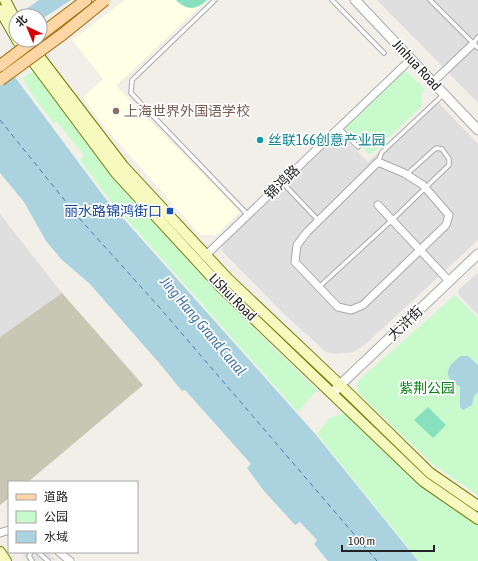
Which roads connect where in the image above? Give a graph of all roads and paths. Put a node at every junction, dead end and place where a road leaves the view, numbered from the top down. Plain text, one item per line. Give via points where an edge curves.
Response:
1 (86, 0) edge
2 (105, 0) edge
3 (215, 0) edge
4 (332, 0) edge
5 (355, 0) edge
6 (430, 0) edge
7 (3, 7) edge
8 (8, 17) edge
9 (48, 30) edge
10 (478, 37) edge
11 (476, 44) edge
12 (24, 48) edge
13 (25, 48) edge
14 (26, 48) edge
15 (384, 53) dead end
16 (411, 59) junction
17 (0, 66) edge
18 (0, 80) edge
19 (433, 82) junction
20 (444, 94) junction
21 (339, 128) junction
22 (478, 130) edge
23 (358, 147) dead end
24 (378, 162) junction
25 (406, 175) junction
26 (282, 182) junction
27 (424, 188) junction
28 (378, 205) dead end
29 (248, 215) junction
30 (318, 220) junction
31 (392, 220) junction
32 (420, 250) junction
33 (478, 254) edge
34 (206, 256) junction
35 (450, 281) junction
36 (319, 287) junction
37 (340, 385) junction
38 (333, 393) junction
39 (478, 506) edge
40 (478, 519) edge
41 (0, 552) edge
42 (39, 553) edge
43 (60, 553) edge
44 (6, 561) edge
45 (48, 561) edge
46 (70, 561) edge

1 - 9 main road
2 - 18 main road, bridge
3 - 29 lane via 132,80 131,93
4 - 15 lane
5 - 16 street, Jinhua Road
6 - 11 lane
7 - 8 main road
10 - 11 lane
11 - 19 street
12 - 17 main road, bridge
13 - 38 main road, LiShui Road via 116,173 220,287
14 - 34 main road, LiShui Road via 123,166
16 - 19 street, Jinhua Road
16 - 21 street, 锦鸿路
19 - 20 street, Jinhua Road
20 - 22 street, Jinhua Road
20 - 24 lane via 382,152
21 - 23 lane
21 - 26 street, 锦鸿路
24 - 25 street
24 - 30 street
25 - 27 street
25 - 27 lane via 436,148 442,149 449,159 449,166
26 - 29 street, 锦鸿路
26 - 30 lane
27 - 31 lane
27 - 32 street via 448,216 446,224
28 - 31 street
29 - 34 street, 锦鸿路
30 - 36 street via 297,246 295,262
31 - 32 street
31 - 36 lane
32 - 35 street
32 - 36 street via 363,305 351,310 338,307
33 - 35 street, 大浒街
34 - 37 main road, LiShui Road
35 - 37 street, 大浒街
37 - 38 street, 大浒街
37 - 39 main road, LiShui Road via 430,473
38 - 40 main road, LiShui Road via 423,481
41 - 44 main road
42 - 45 lane
43 - 46 street

